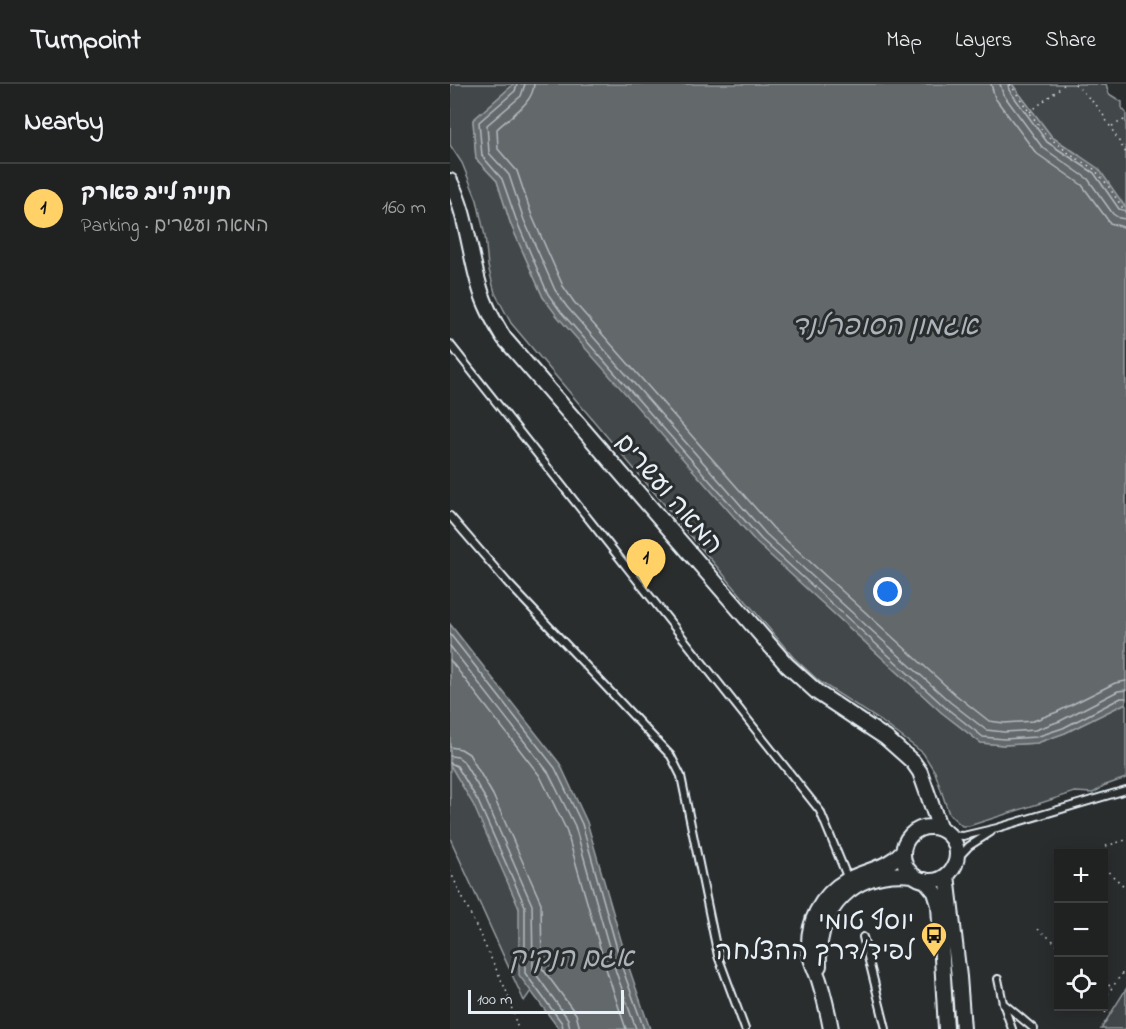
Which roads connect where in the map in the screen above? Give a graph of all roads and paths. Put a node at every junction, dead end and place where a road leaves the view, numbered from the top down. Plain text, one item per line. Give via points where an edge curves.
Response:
1 (1010, 84) edge
2 (1065, 84) edge
3 (1075, 84) edge
4 (1029, 112) junction
5 (1126, 119) edge
6 (1111, 126) junction
7 (1126, 153) edge
8 (450, 181) edge
9 (1126, 213) edge
10 (450, 345) edge
11 (450, 516) edge
12 (926, 785) junction
13 (1126, 790) edge
14 (997, 828) junction
15 (917, 830) junction
16 (945, 832) junction
17 (1126, 840) edge
18 (1106, 846) dead end
19 (903, 851) junction
20 (956, 860) junction
21 (450, 871) edge
22 (1108, 872) edge
23 (947, 875) junction
24 (919, 877) junction
25 (848, 880) junction
26 (1126, 888) edge
27 (1038, 929) dead end
28 (863, 937) dead end
29 (1054, 941) edge
30 (1126, 968) edge
31 (998, 979) dead end
32 (819, 980) junction
33 (1108, 984) edge
34 (1111, 986) junction
35 (1108, 992) edge
36 (1003, 1003) junction
37 (1102, 1011) edge
38 (1110, 1014) dead end
39 (518, 1029) edge
40 (745, 1029) edge
41 (831, 1029) edge
42 (886, 1029) edge
43 (946, 1029) edge
44 (963, 1029) edge
45 (1012, 1029) edge
46 (1034, 1029) edge

1 - 4 path
2 - 4 path
3 - 6 path
4 - 9 path via 1054,142 1099,174
5 - 6 path
6 - 7 path
8 - 12 street, המאה ועשרים via 464,217 477,279 504,338 787,665 818,693 901,750
10 - 25 lane via 820,811
11 - 40 lane via 671,756 681,776 718,956
12 - 15 street via 924,817
12 - 16 street, המאה ועשרים
13 - 14 lane
14 - 16 lane via 963,836
14 - 20 lane via 969,846
15 - 16 street via 925,827
15 - 19 street
16 - 20 street via 954,842
17 - 18 path
19 - 24 street via 905,864
19 - 25 street via 887,865
20 - 23 street
21 - 39 path via 506,990
22 - 26 path
23 - 24 street via 936,880
23 - 44 street
24 - 32 street via 882,876 844,895 821,931
24 - 43 street via 934,892 939,905
25 - 32 street via 825,898 809,930 810,955
27 - 29 path
28 - 42 lane
30 - 34 path
31 - 36 lane
32 - 41 street
33 - 34 path
34 - 35 path
36 - 45 lane
36 - 46 lane
37 - 38 path

